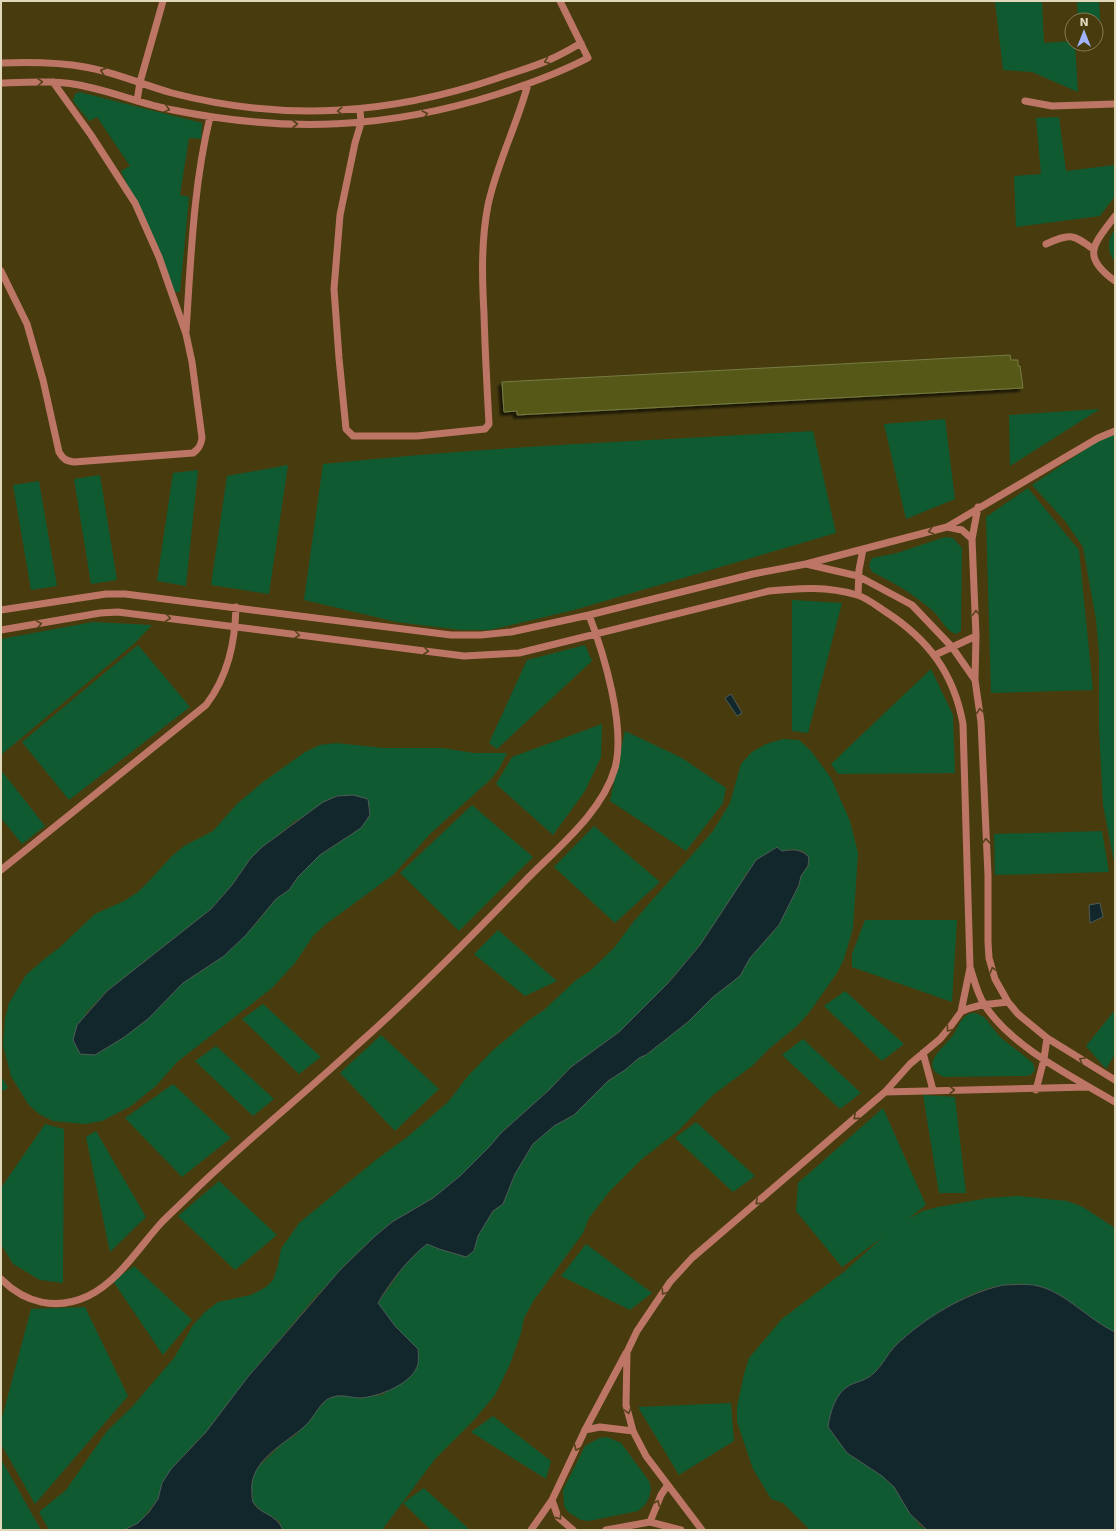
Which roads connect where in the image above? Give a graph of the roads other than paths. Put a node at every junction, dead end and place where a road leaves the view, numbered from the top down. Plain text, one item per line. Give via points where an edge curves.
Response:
1 (163, 1) edge
2 (560, 1) edge
3 (581, 43) junction
4 (1, 63) edge
5 (54, 82) junction
6 (140, 82) junction
7 (1, 83) edge
8 (528, 84) junction
9 (137, 100) junction
10 (1025, 101) dead end
11 (1115, 104) edge
12 (360, 110) junction
13 (210, 117) junction
14 (361, 123) junction
15 (1115, 216) edge
16 (1046, 244) dead end
17 (1093, 249) junction
18 (1, 271) edge
19 (1115, 281) edge
20 (186, 334) junction
21 (1115, 431) edge
22 (978, 508) junction
23 (947, 527) junction
24 (972, 539) junction
25 (863, 549) junction
26 (806, 564) junction
27 (858, 576) junction
28 (858, 595) junction
29 (236, 607) junction
30 (1, 610) edge
31 (589, 615) junction
32 (236, 627) junction
33 (1, 630) edge
34 (596, 634) junction
35 (976, 636) junction
36 (952, 647) junction
37 (935, 654) junction
38 (975, 680) junction
39 (1, 870) edge
40 (970, 966) junction
41 (1008, 1002) junction
42 (984, 1004) junction
43 (961, 1012) junction
44 (1047, 1038) junction
45 (923, 1053) junction
46 (1044, 1059) junction
47 (1115, 1080) edge
48 (1090, 1087) junction
49 (933, 1090) junction
50 (1036, 1090) junction
51 (885, 1092) junction
52 (1115, 1102) edge
53 (1, 1279) edge
54 (627, 1352) junction
55 (585, 1430) junction
56 (633, 1431) junction
57 (667, 1486) junction
58 (552, 1500) junction
59 (650, 1522) junction
60 (531, 1530) edge
61 (573, 1530) edge
62 (606, 1530) edge
63 (681, 1530) edge
64 (702, 1530) edge

1 - 6 street
2 - 3 street
3 - 8 street via 588,58 561,72
3 -> 12 street via 550,60 463,90 405,104
6 -> 4 street via 86,67 37,62
7 -> 5 street
5 - 9 street via 87,86
5 - 20 street via 92,135 135,203 159,257
6 - 9 street
12 -> 6 street via 276,110 172,93
14 -> 8 street via 420,115 473,102
8 - 14 street via 520,112 501,157 485,224 482,269 489,424 485,429 409,436 353,436 346,429 334,288 340,215
9 -> 13 street
10 - 11 street via 1052,106
12 - 14 street
13 -> 14 street via 280,124
13 - 20 street via 202,148 194,203
15 - 17 street
16 - 17 street via 1062,236 1078,237
17 - 19 street via 1094,261 1101,271
18 - 20 street via 27,324 59,452 67,461 193,452 201,446 192,362
21 - 22 street via 1098,438
22 - 23 street
22 - 24 street
23 - 24 street via 962,530
23 -> 25 street
35 -> 24 street
25 - 26 street
25 - 27 street
26 - 27 street
26 - 31 street via 753,574
27 - 28 street
27 - 36 street via 912,605
28 - 34 street via 804,587 769,590
28 - 37 street via 900,621
29 - 30 street via 106,594
29 - 31 street via 450,635 511,632
29 - 32 street
31 - 34 street
33 -> 32 street via 118,612
32 -> 34 street via 464,656 495,656
32 - 39 street via 224,675 206,705
34 - 53 street via 616,711 616,766 604,794 582,822 491,916 358,1045 163,1221 105,1286 88,1296 57,1305 25,1298 9,1288
35 - 36 street
35 - 38 street
36 - 37 street
36 - 38 street
37 - 40 street via 959,702 963,724
41 -> 38 street via 995,978 989,953 981,722
40 - 42 street via 975,986
40 - 43 street
41 - 42 street
41 - 44 street via 1018,1014
42 - 43 street
42 - 46 street via 1010,1036
43 -> 45 street via 940,1039
44 - 46 street
47 -> 44 street
45 - 49 street
45 - 51 street
46 - 48 street
46 - 50 street
48 - 50 street
48 - 52 street
49 -> 50 street
49 - 51 street
51 -> 54 street via 692,1258 670,1282 637,1331
54 - 55 street
54 -> 56 street via 626,1405
55 - 56 street via 600,1427
55 -> 58 street
56 - 57 street via 646,1456
59 -> 57 street
57 - 64 street
58 - 60 street
58 -> 61 street via 558,1517
59 - 62 street
59 - 63 street

